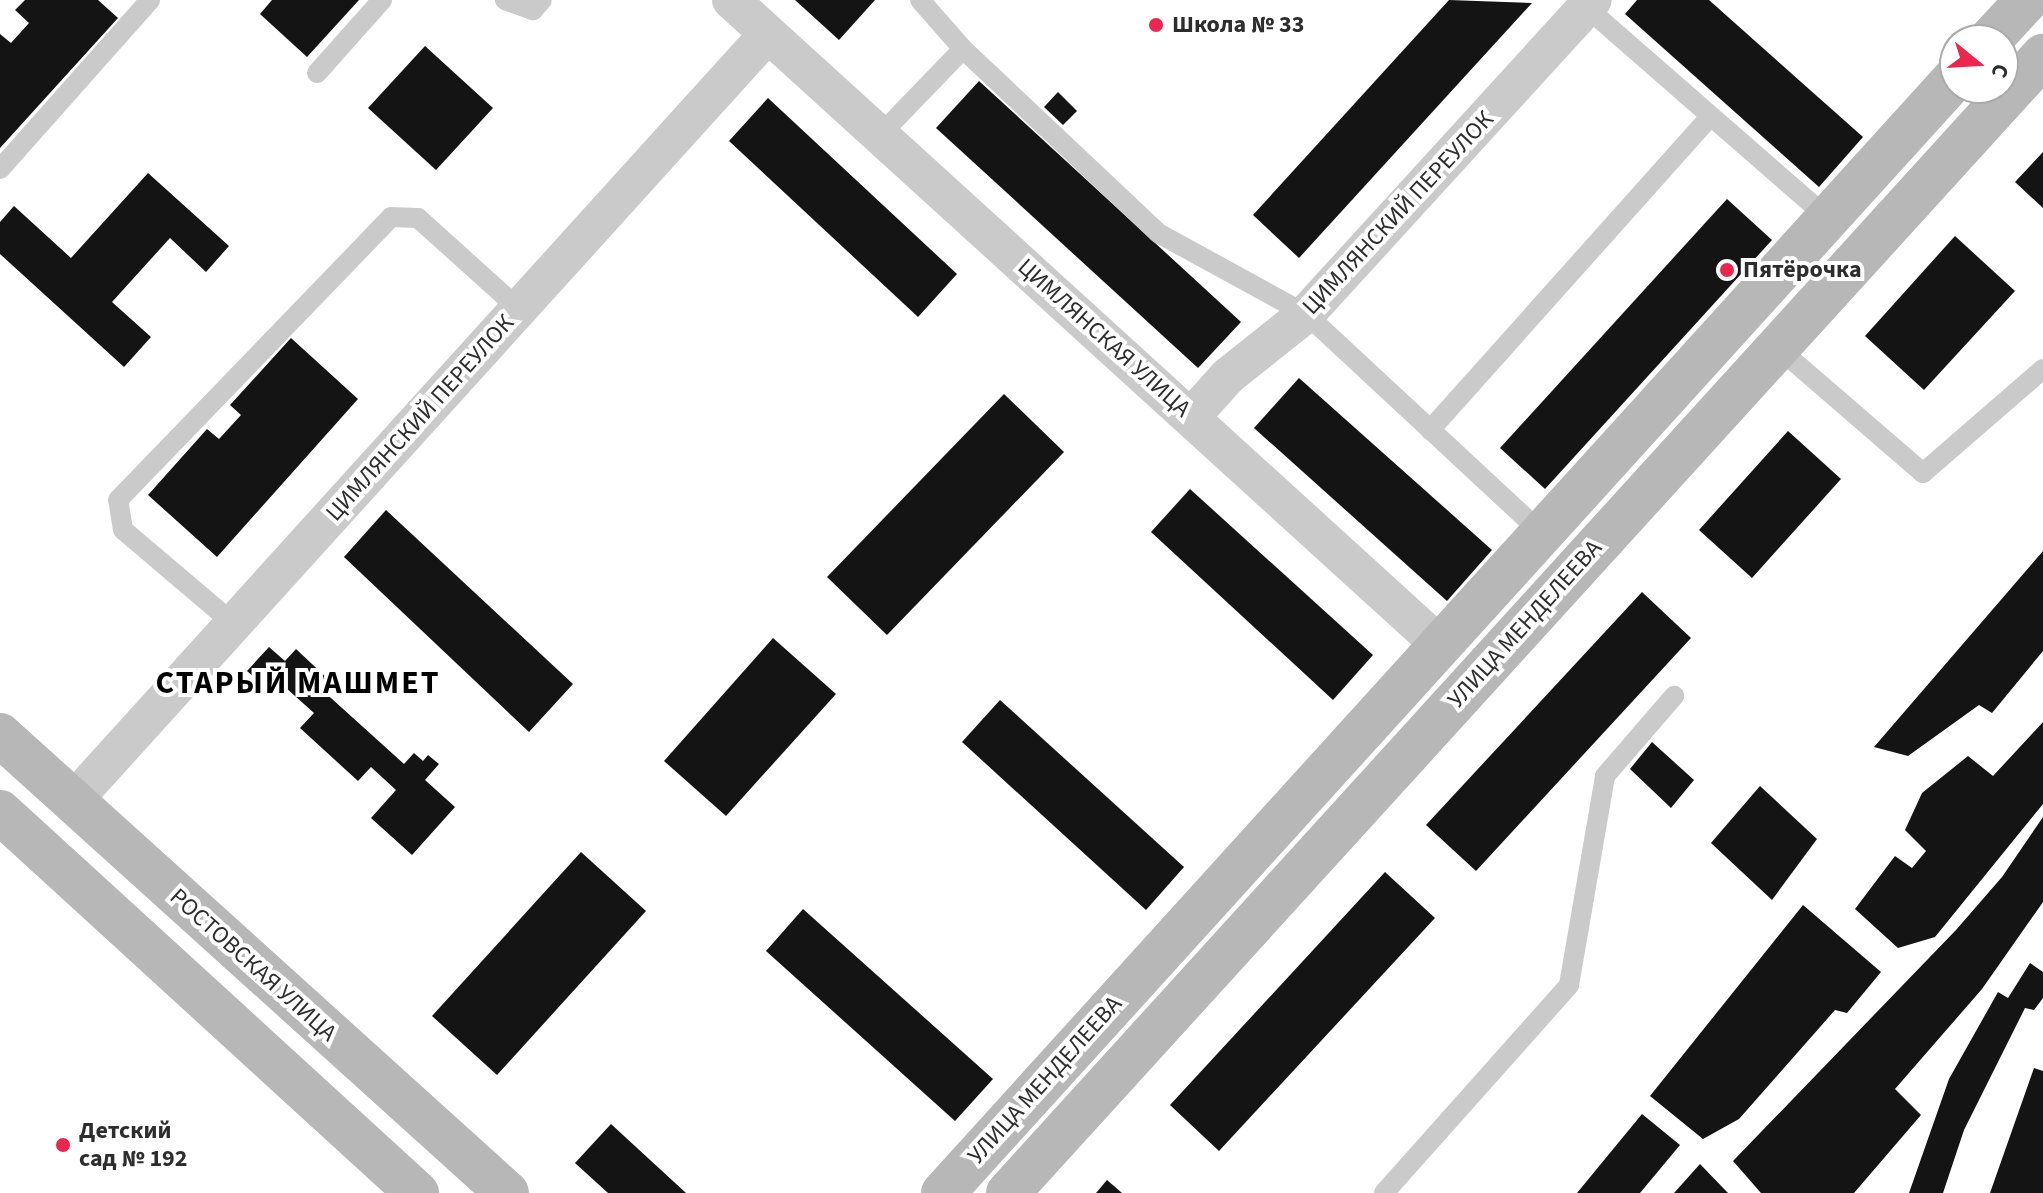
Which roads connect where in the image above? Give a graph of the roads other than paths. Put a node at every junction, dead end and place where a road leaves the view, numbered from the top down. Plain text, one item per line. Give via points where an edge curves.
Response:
1 (150, 0) edge
2 (382, 0) edge
3 (505, 0) edge
4 (542, 0) edge
5 (731, 0) edge
6 (920, 0) edge
7 (2027, 0) edge
8 (1590, 4) edge
9 (2005, 24) edge
10 (768, 34) junction
11 (963, 49) junction
12 (2043, 56) edge
13 (317, 73) dead end
14 (1939, 96) edge
15 (1711, 116) junction
16 (878, 137) junction
17 (0, 169) edge
18 (1828, 218) junction
19 (519, 309) junction
20 (1306, 314) junction
21 (1777, 347) junction
22 (2043, 369) edge
23 (1192, 416) junction
24 (1430, 430) junction
25 (1541, 532) junction
26 (234, 624) junction
27 (1439, 644) junction
28 (1478, 676) junction
29 (1674, 696) dead end
30 (0, 735) edge
31 (72, 802) junction
32 (0, 812) edge
33 (417, 1193) edge
34 (507, 1193) edge
35 (943, 1193) edge
36 (1008, 1193) edge
37 (1384, 1193) edge

1 - 17 lane
2 - 13 lane
3 - 4 lane via 533,10
5 - 10 street, ЦИМЛЯНСКАЯ УЛИЦА
6 - 11 lane
7 - 9 street
8 - 15 lane
8 - 20 street, ЦИМЛЯНСКИЙ ПЕРЕУЛОК
10 - 16 street, ЦИМЛЯНСКАЯ УЛИЦА
10 - 19 street, ЦИМЛЯНСКИЙ ПЕРЕУЛОК
11 - 16 lane
11 - 20 lane via 1158,233
12 - 21 street, УЛИЦА МЕНДЕЛЕЕВА
14 - 18 street, УЛИЦА МЕНДЕЛЕЕВА
15 - 18 lane
15 - 24 lane
16 - 23 street, ЦИМЛЯНСКАЯ УЛИЦА
18 - 25 street, УЛИЦА МЕНДЕЛЕЕВА
19 - 26 street, ЦИМЛЯНСКИЙ ПЕРЕУЛОК
19 - 26 lane via 418,218 391,217 118,500 123,530
20 - 23 street, ЦИМЛЯНСКИЙ ПЕРЕУЛОК via 1228,376
20 - 24 lane
21 - 22 lane via 1923,473
21 - 28 street, УЛИЦА МЕНДЕЛЕЕВА
23 - 27 street, ЦИМЛЯНСКАЯ УЛИЦА
24 - 25 lane
25 - 27 street, УЛИЦА МЕНДЕЛЕЕВА
26 - 31 street, ЦИМЛЯНСКИЙ ПЕРЕУЛОК
27 - 28 street, ЦИМЛЯНСКАЯ УЛИЦА
27 - 35 street, УЛИЦА МЕНДЕЛЕЕВА
28 - 36 street, УЛИЦА МЕНДЕЛЕЕВА
29 - 37 lane via 1605,776 1569,985
30 - 31 street, РОСТОВСКАЯ УЛИЦА
31 - 34 street, РОСТОВСКАЯ УЛИЦА
32 - 33 street

